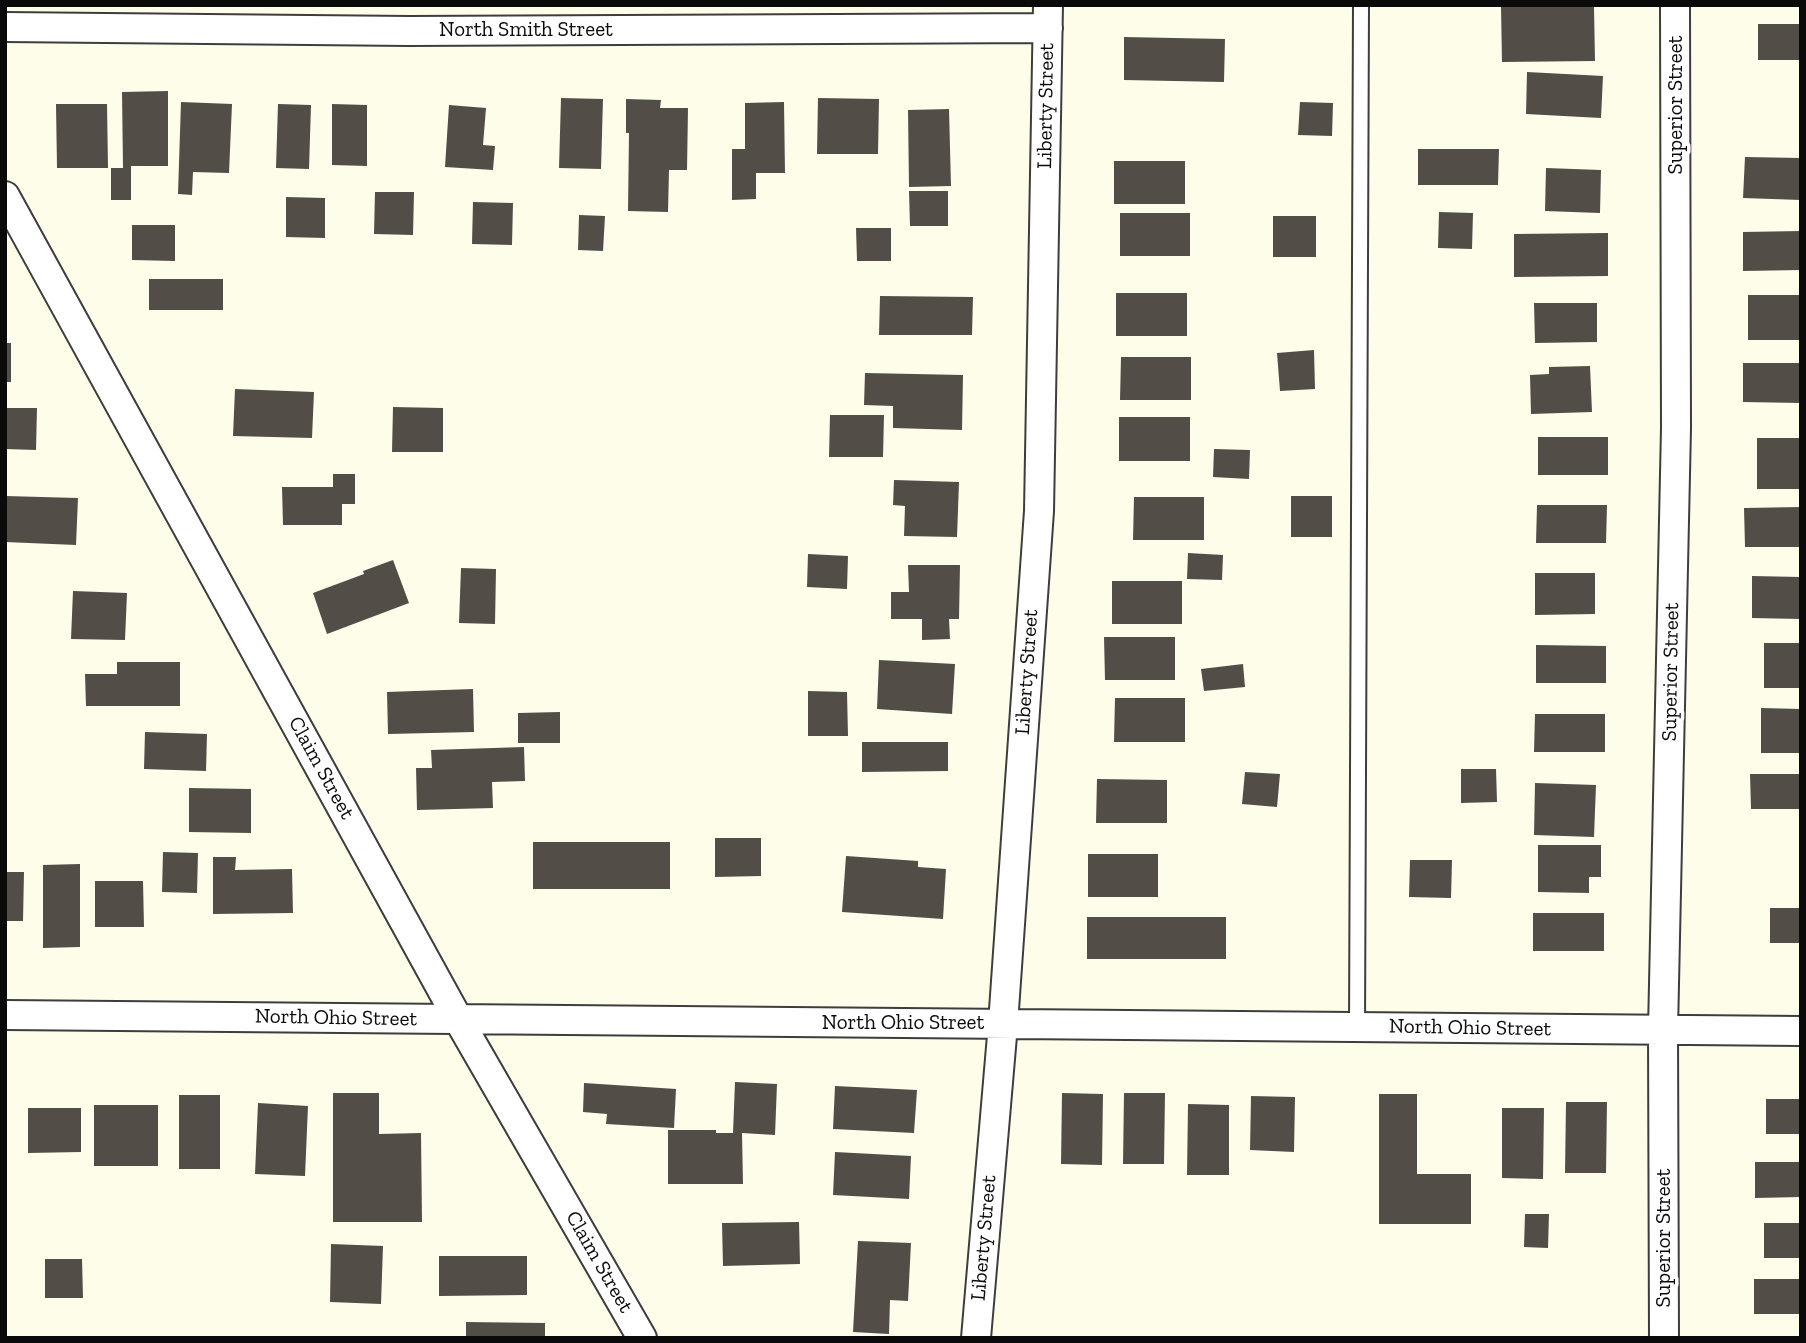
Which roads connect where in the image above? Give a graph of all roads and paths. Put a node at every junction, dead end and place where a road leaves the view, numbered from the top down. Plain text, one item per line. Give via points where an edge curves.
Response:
1 (1360, 5) edge
2 (1675, 5) edge
3 (1048, 17) edge
4 (409, 18) edge
5 (5, 27) edge
6 (5, 196) edge
7 (5, 1015) edge
8 (458, 1019) junction
9 (1003, 1024) junction
10 (1357, 1027) junction
11 (1663, 1030) junction
12 (1801, 1031) edge
13 (642, 1338) edge
14 (976, 1338) edge
15 (1664, 1338) edge

1 - 10 lane
2 - 11 street, Superior Street via 1676,428
3 - 4 street, North Smith Street
3 - 9 street, Liberty Street via 1039,510
4 - 5 street, North Smith Street
6 - 8 street, Claim Street
7 - 8 street, North Ohio Street
8 - 9 street, North Ohio Street
8 - 13 street, Claim Street
9 - 10 street, North Ohio Street
9 - 14 street, Liberty Street
10 - 11 street, North Ohio Street
11 - 12 street, North Ohio Street
11 - 15 street, Superior Street

